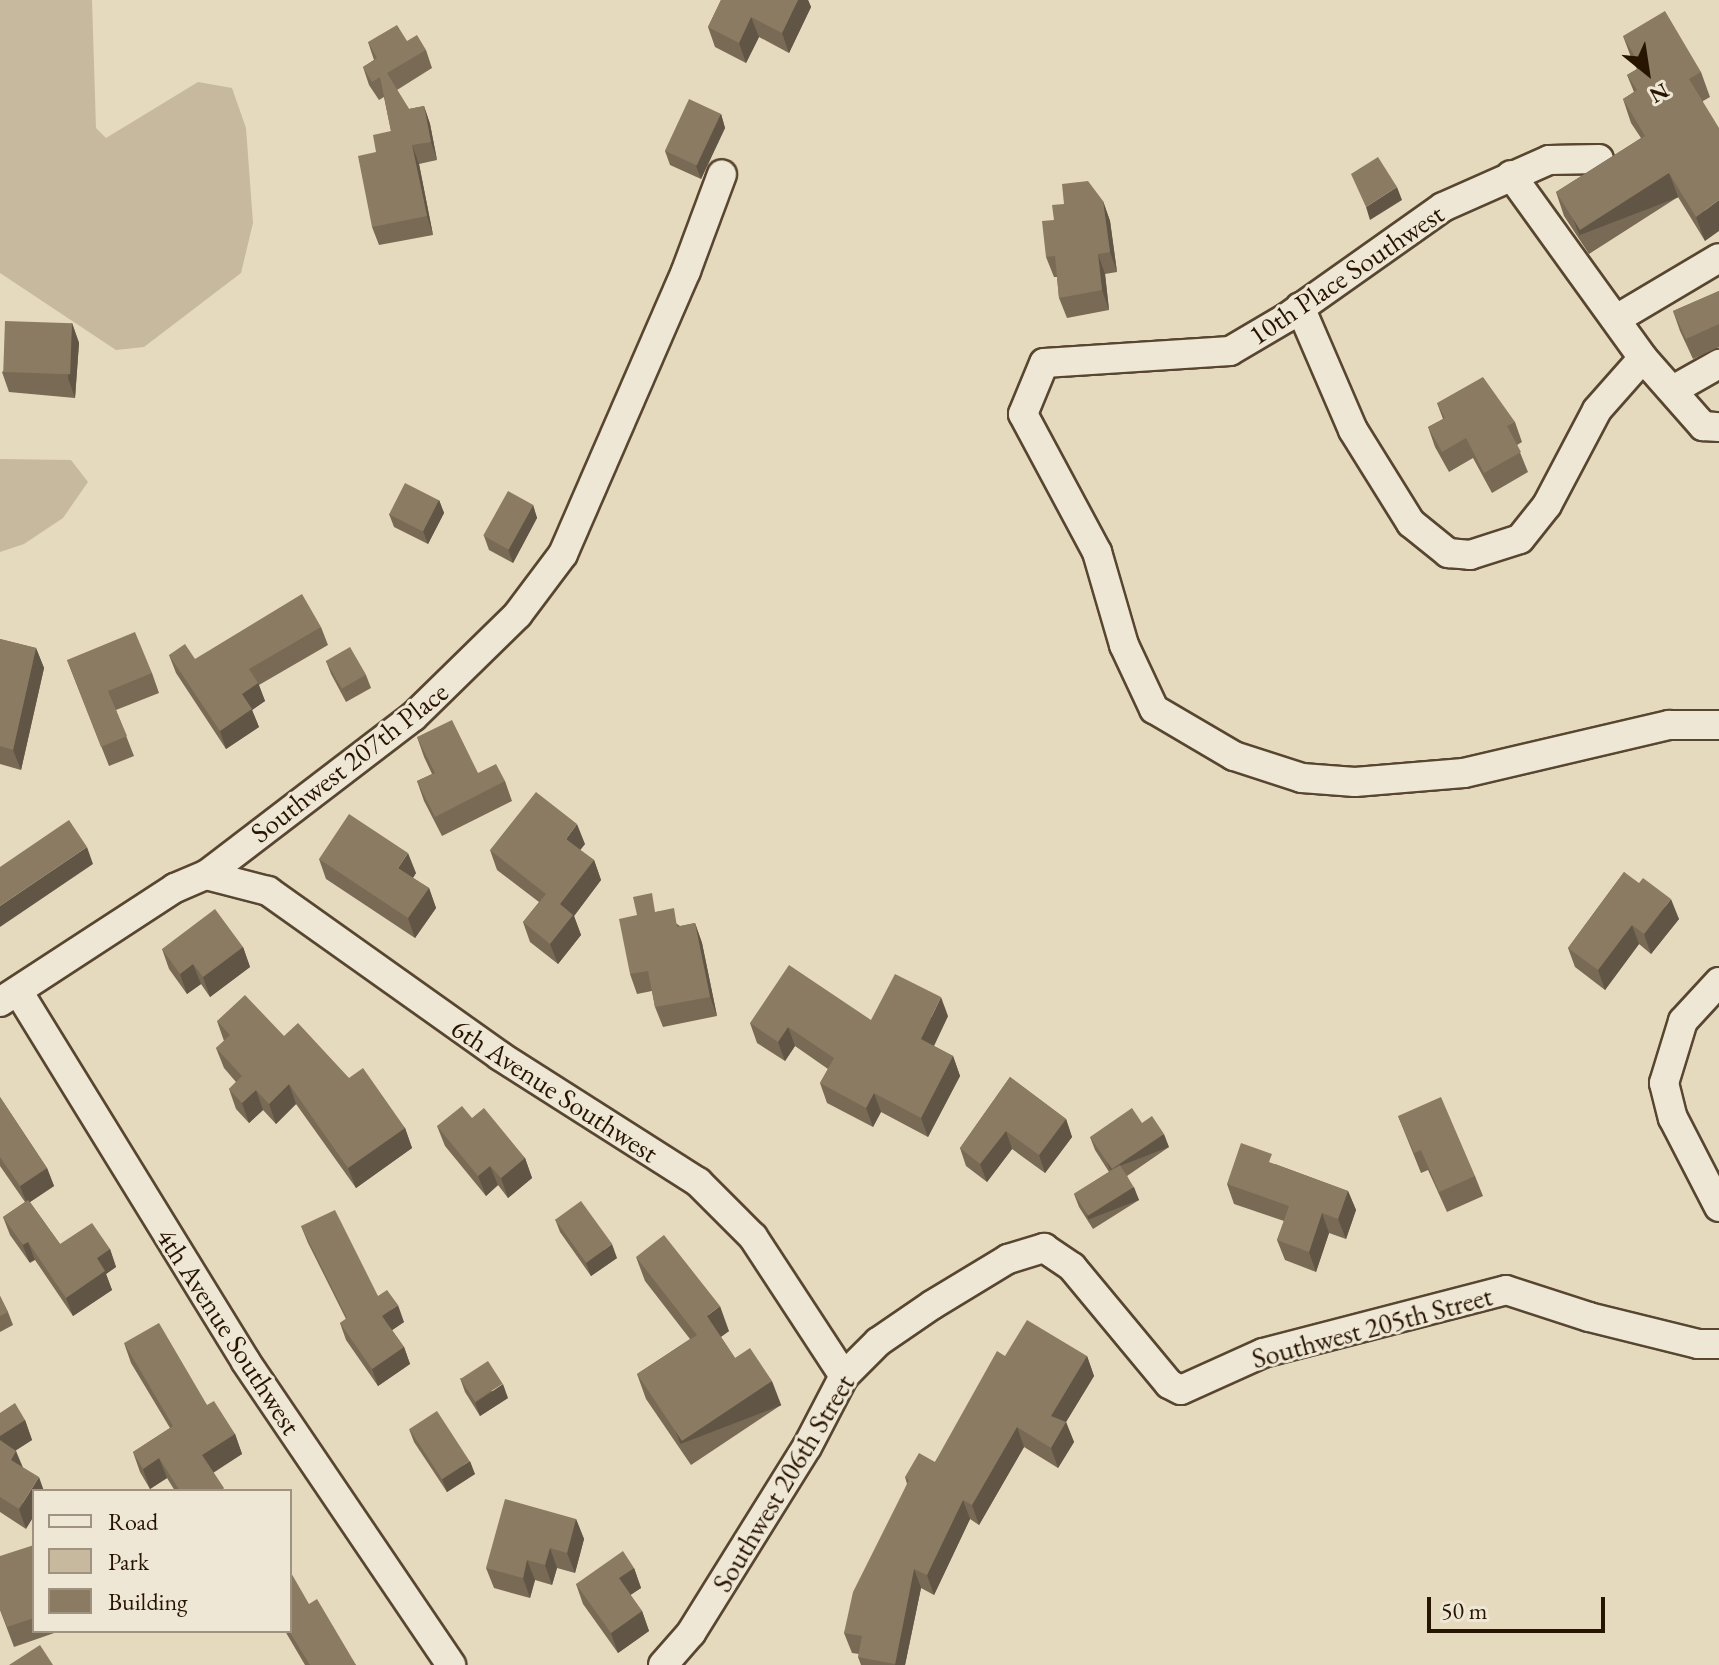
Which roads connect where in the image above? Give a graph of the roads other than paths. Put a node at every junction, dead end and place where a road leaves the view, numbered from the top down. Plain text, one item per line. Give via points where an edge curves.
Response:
1 (1599, 159) dead end
2 (722, 174) dead end
3 (1511, 175) junction
4 (1719, 258) edge
5 (1300, 307) junction
6 (1618, 318) junction
7 (1643, 358) junction
8 (1719, 364) edge
9 (1673, 390) junction
10 (1719, 427) edge
11 (1719, 725) edge
12 (206, 875) junction
13 (1719, 982) edge
14 (9, 997) edge
15 (1719, 1207) edge
16 (1719, 1344) edge
17 (844, 1376) junction
18 (1169, 1384) joint
19 (451, 1665) edge
20 (663, 1665) edge

1 - 3 street, 10th Place Southwest via 1549,160
2 - 12 street, Southwest 207th Place via 686,271 563,554 518,614 449,685
3 - 5 street, 10th Place Southwest via 1443,207
3 - 6 street
4 - 6 street
5 - 7 street via 1353,430 1411,523 1448,553 1470,555 1520,539 1547,505 1597,410
5 - 11 street, 10th Place Southwest via 1230,351 1044,363 1023,414 1097,552 1124,645 1154,709 1234,756 1302,778 1355,782 1464,773 1669,725
6 - 7 street
7 - 9 street
8 - 9 street
9 - 10 street via 1703,426
12 - 14 street, Southwest 207th Place via 175,888
12 - 17 street, 6th Avenue Southwest via 268,891 500,1056 698,1182 753,1237
13 - 15 street via 1683,1021 1664,1083 1673,1118
14 - 19 street, 4th Avenue Southwest
16 - 18 street, Southwest 205th Street via 1698,1344 1589,1317 1506,1290 1263,1353 1181,1390
17 - 18 street, Southwest 206th Street via 878,1342 932,1305 1008,1259 1044,1248 1072,1267
17 - 20 street, Southwest 206th Street via 807,1447 716,1593

